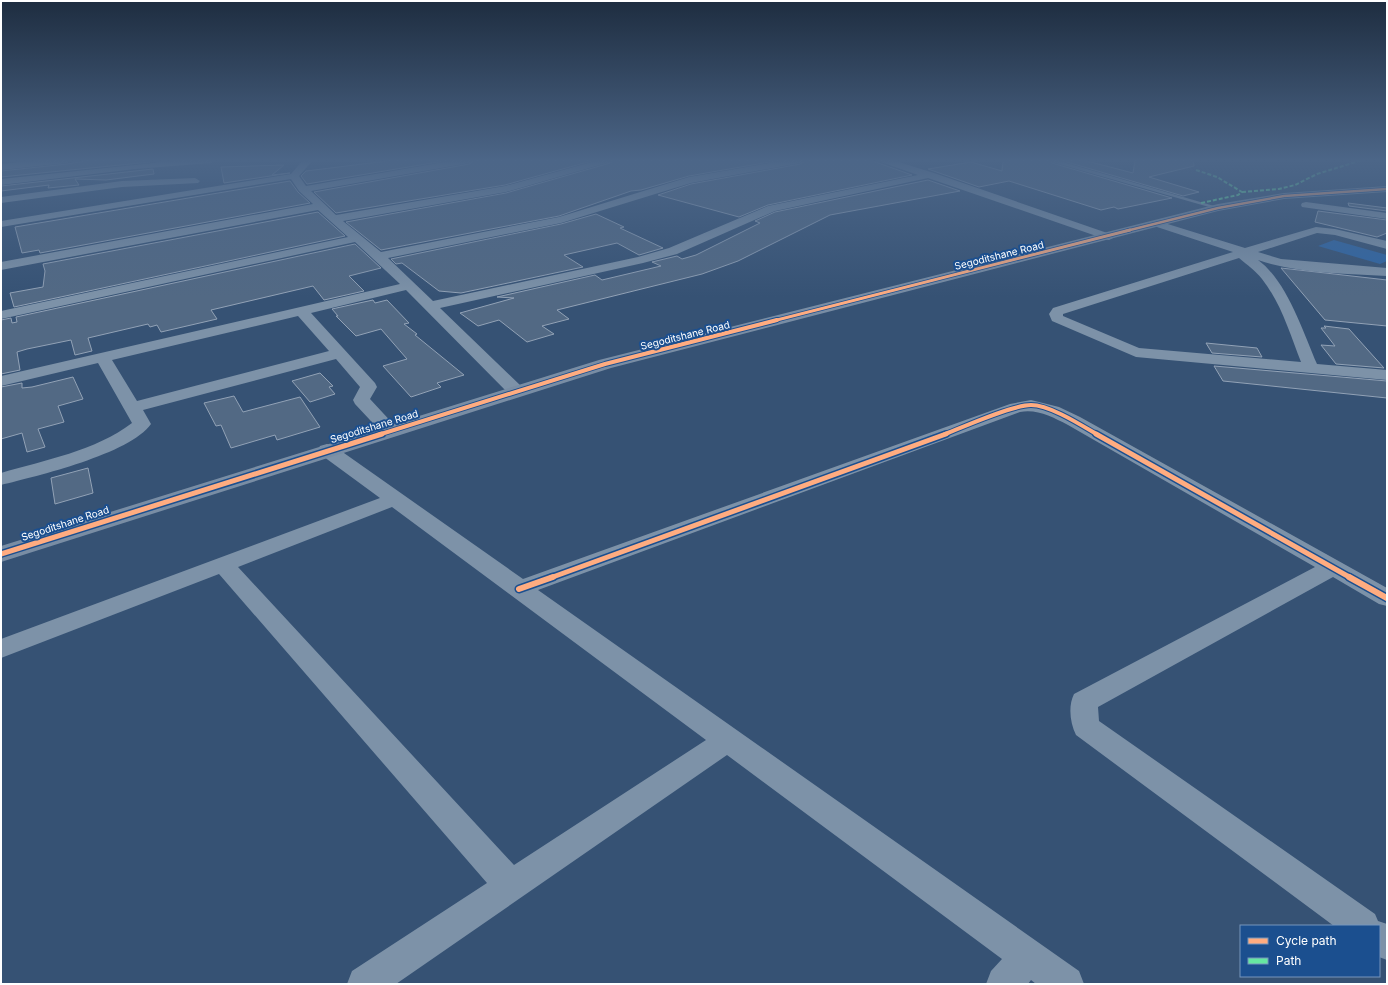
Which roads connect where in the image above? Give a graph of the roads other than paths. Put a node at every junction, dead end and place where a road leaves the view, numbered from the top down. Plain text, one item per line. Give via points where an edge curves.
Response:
1 (108, 206) edge
2 (321, 206) joint
3 (409, 206) edge
4 (606, 206) edge
5 (780, 206) edge
6 (1020, 206) edge
7 (1211, 206) edge
8 (1229, 206) edge
9 (1313, 206) edge
10 (1218, 208) junction
11 (1387, 216) edge
12 (334, 219) junction
13 (1, 224) edge
14 (1158, 224) junction
15 (1109, 237) junction
16 (358, 238) junction
17 (1387, 246) edge
18 (1244, 253) junction
19 (379, 256) junction
20 (1, 266) edge
21 (1387, 272) edge
22 (407, 286) junction
23 (430, 306) junction
24 (301, 310) junction
25 (1, 315) edge
26 (340, 353) junction
27 (102, 356) junction
28 (1311, 368) junction
29 (1387, 375) edge
30 (1, 381) edge
31 (515, 390) junction
32 (132, 408) junction
33 (390, 431) junction
34 (327, 450) junction
35 (1, 479) edge
36 (395, 499) junction
37 (1, 554) edge
38 (223, 565) junction
39 (1334, 567) junction
40 (519, 589) junction
41 (1387, 598) edge
42 (1, 649) edge
43 (728, 740) junction
44 (511, 886) junction
45 (1362, 925) edge
46 (1028, 957) junction
47 (365, 984) edge
48 (1004, 984) edge
49 (1066, 984) edge

1 - 13 street
2 - 12 street
2 - 20 street
3 - 12 street
4 - 19 street via 561,220
5 - 23 street via 673,251
6 - 15 street
7 - 10 lane
8 - 10 street, Segoditshane Road
9 - 11 street
10 - 14 street, Segoditshane Road
12 - 16 street
14 - 15 street, Segoditshane Road
14 - 18 street
15 - 31 street, Segoditshane Road via 613,362
16 - 19 street
16 - 25 street
17 - 18 street via 1335,232 1316,230
18 - 21 street via 1285,264
18 - 28 street via 1274,284
18 - 28 street via 1058,311 1056,316 1136,352
19 - 22 street
22 - 23 street
22 - 24 street
23 - 31 street
24 - 26 street
24 - 27 street
26 - 32 street
26 - 33 street via 369,387 361,400
27 - 30 street
27 - 32 street
28 - 29 street
31 - 33 street, Segoditshane Road
32 - 35 street via 142,424 116,442
33 - 34 street, Segoditshane Road
34 - 36 street
34 - 37 street, Segoditshane Road
36 - 38 street
36 - 40 street
38 - 42 street
38 - 44 street
39 - 40 street via 1074,421 1053,411 1031,405 1016,408
39 - 41 street
39 - 45 street via 1084,702 1086,727
40 - 43 street
43 - 44 street
43 - 46 street
44 - 47 street
46 - 48 street
46 - 49 street

